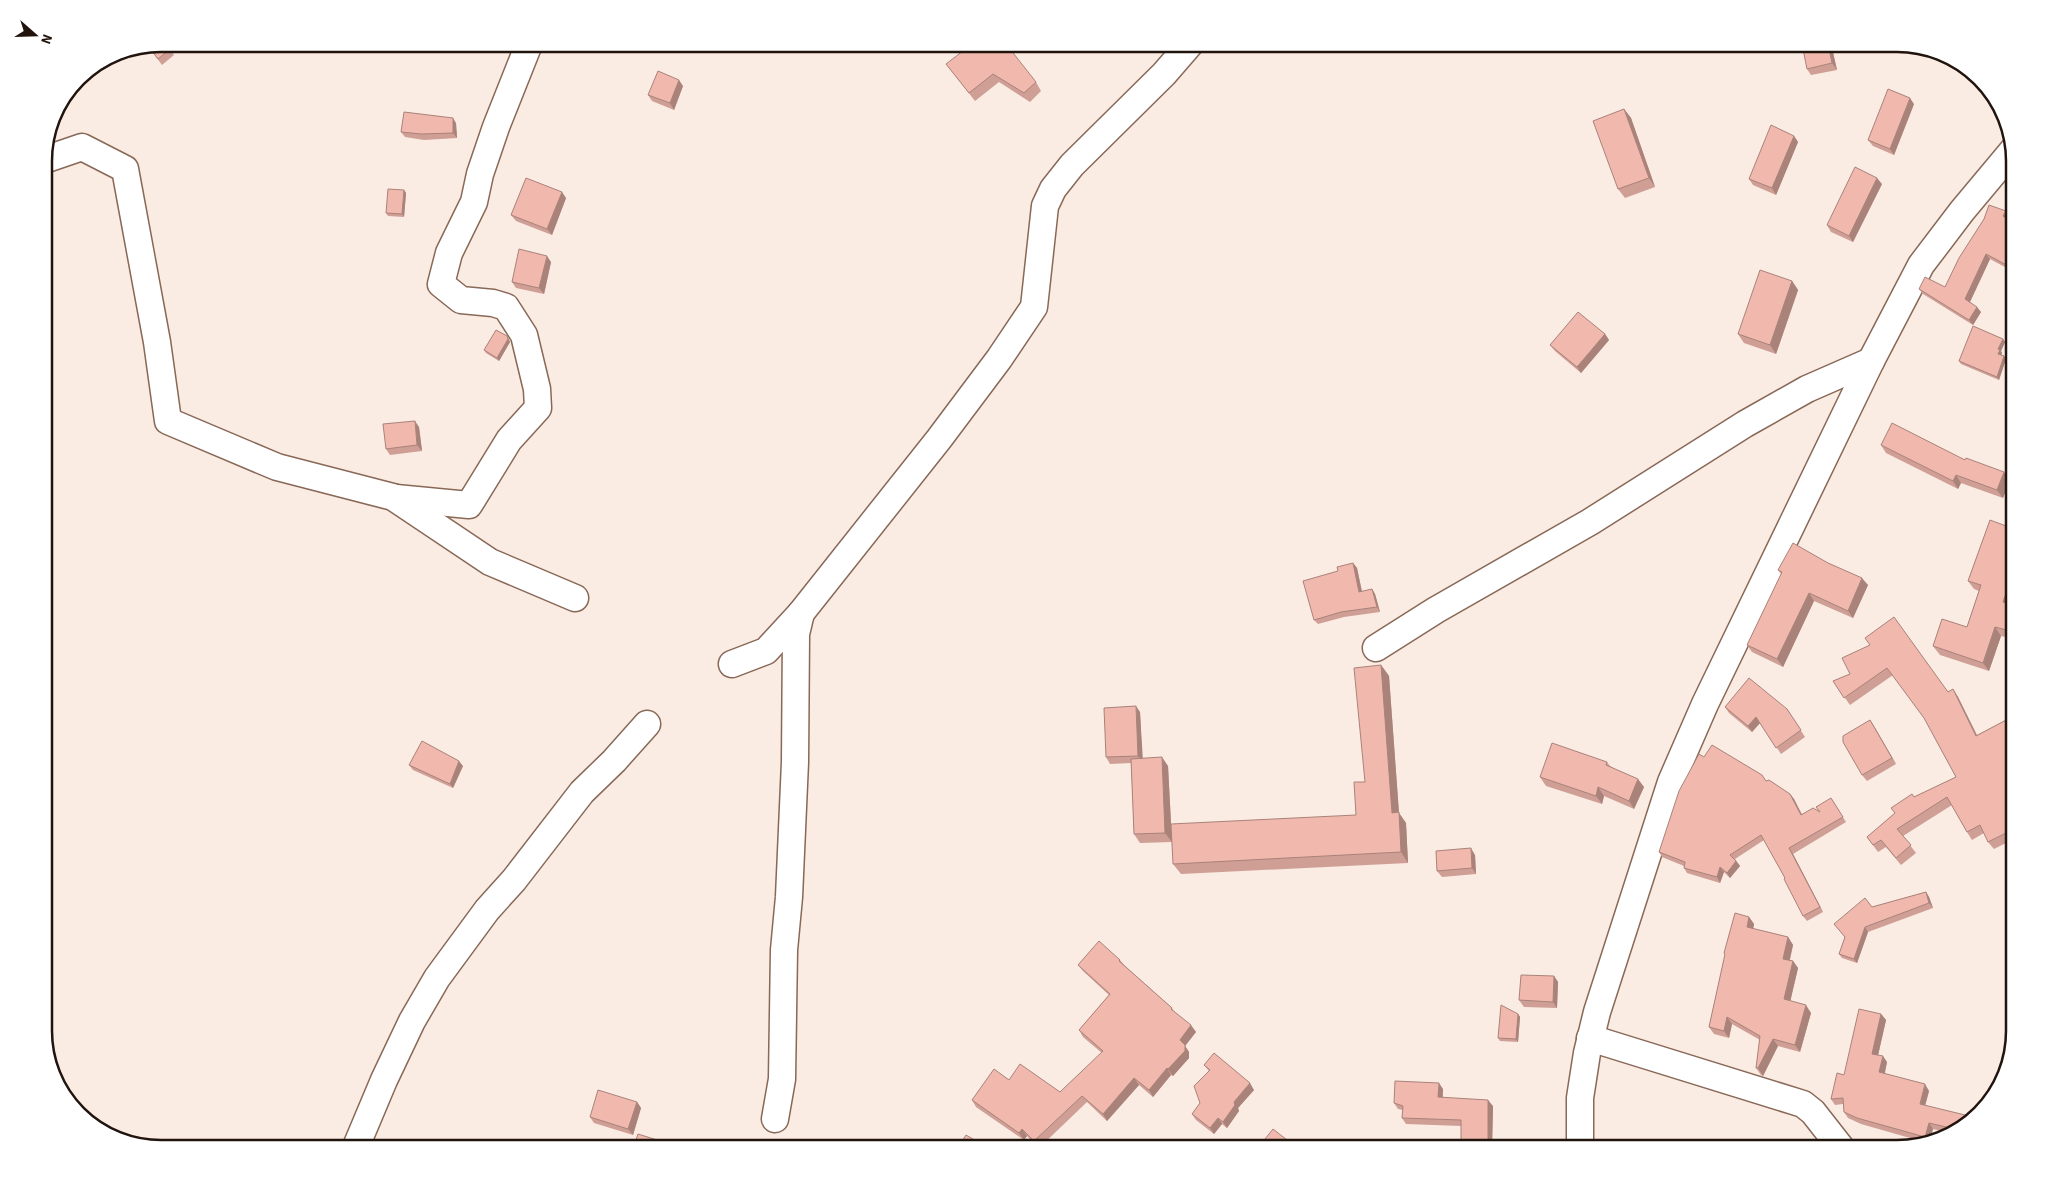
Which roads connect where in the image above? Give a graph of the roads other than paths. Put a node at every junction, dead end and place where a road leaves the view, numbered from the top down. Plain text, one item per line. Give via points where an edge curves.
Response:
1 (525, 53) edge
2 (1182, 53) edge
3 (53, 157) edge
4 (2005, 159) edge
5 (1871, 361) junction
6 (393, 497) junction
7 (575, 598) dead end
8 (801, 613) junction
9 (1376, 648) dead end
10 (732, 664) dead end
11 (647, 724) dead end
12 (1590, 1038) junction
13 (775, 1118) dead end
14 (359, 1140) edge
15 (1580, 1140) edge
16 (1835, 1140) edge

1 - 6 street via 496,127 474,202 449,253 441,284 461,300 493,303 506,308 524,335 537,389 538,408 510,440 469,505
2 - 8 street via 1072,165 1053,189 1045,206 1034,308 940,439
3 - 6 street via 82,148 125,169 168,421 277,467
4 - 5 street via 1962,210 1922,265
5 - 9 street via 1806,389 1745,424 1590,522
5 - 12 street via 1705,704 1671,782
6 - 7 street via 490,562
8 - 10 street via 766,651
8 - 13 street via 796,634 794,800 784,950 782,1080
11 - 14 street via 582,792 437,978 412,1021
12 - 15 street via 1580,1098
12 - 16 street via 1804,1104

